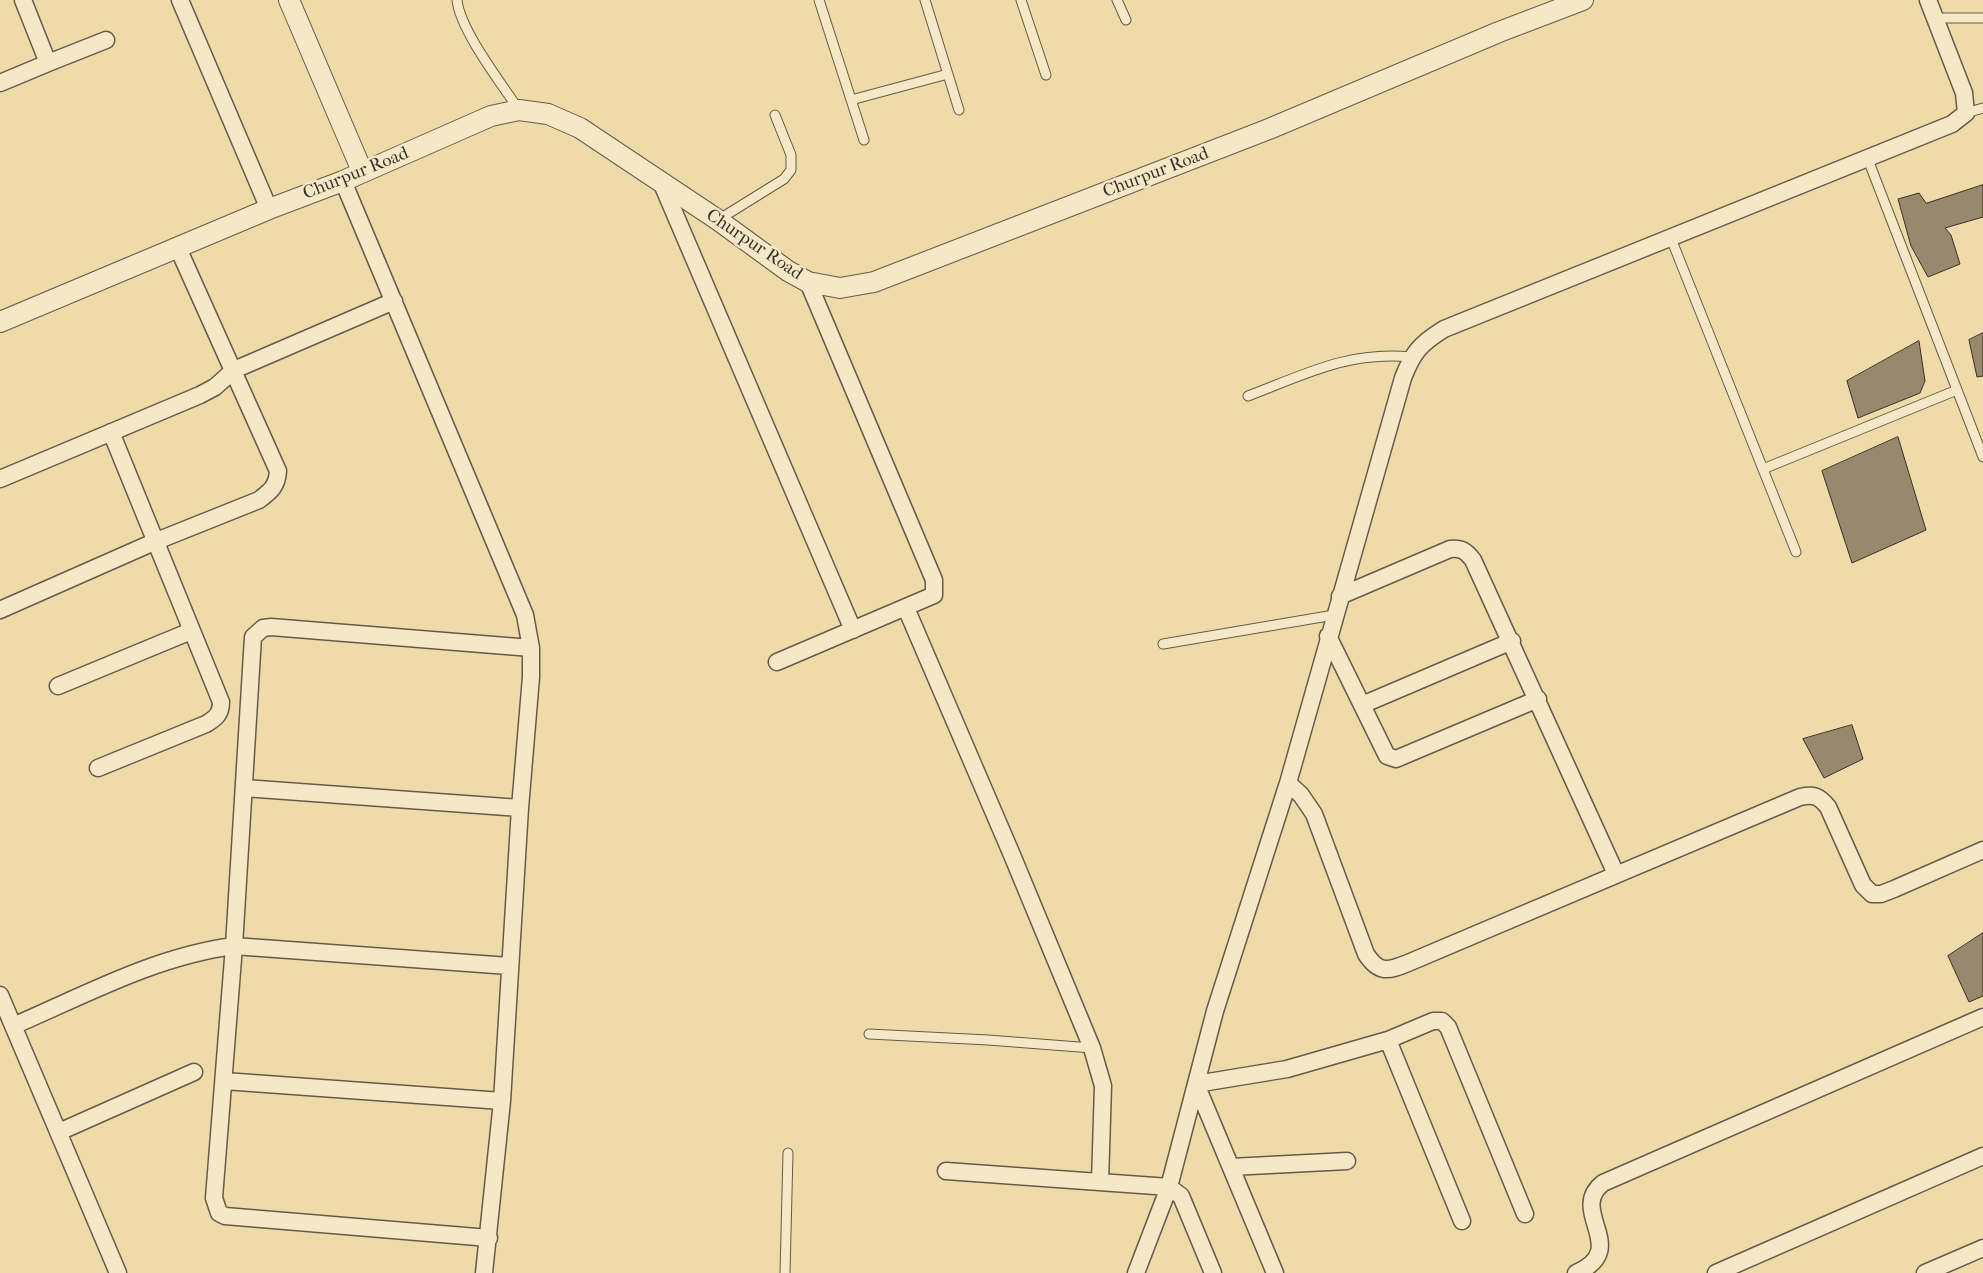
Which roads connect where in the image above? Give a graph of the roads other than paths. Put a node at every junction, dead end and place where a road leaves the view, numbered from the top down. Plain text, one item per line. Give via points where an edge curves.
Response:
1 (23, 0) edge
2 (180, 0) edge
3 (289, 0) edge
4 (457, 0) edge
5 (819, 0) edge
6 (925, 0) edge
7 (1021, 0) edge
8 (1117, 0) edge
9 (1583, 0) edge
10 (1928, 0) edge
11 (1935, 18) junction
12 (1983, 18) edge
13 (1126, 20) dead end
14 (106, 40) dead end
15 (48, 63) junction
16 (948, 74) junction
17 (1046, 75) dead end
18 (0, 83) edge
19 (851, 100) junction
20 (1983, 108) edge
21 (519, 110) junction
22 (959, 110) dead end
23 (1966, 113) junction
24 (776, 115) dead end
25 (864, 140) dead end
26 (1867, 157) junction
27 (362, 172) junction
28 (342, 180) junction
29 (662, 184) junction
30 (269, 209) junction
31 (718, 220) junction
32 (1670, 236) junction
33 (178, 248) junction
34 (808, 282) junction
35 (394, 301) junction
36 (0, 322) edge
37 (1411, 357) junction
38 (234, 370) junction
39 (1957, 390) junction
40 (1248, 396) dead end
41 (111, 432) junction
42 (1983, 456) edge
43 (1763, 468) junction
44 (0, 479) edge
45 (154, 542) junction
46 (1796, 552) dead end
47 (1340, 596) junction
48 (906, 608) junction
49 (0, 610) edge
50 (1334, 615) junction
51 (853, 630) junction
52 (191, 631) junction
53 (1328, 636) junction
54 (1512, 641) junction
55 (1163, 644) dead end
56 (531, 648) junction
57 (777, 662) dead end
58 (58, 686) dead end
59 (1538, 699) junction
60 (1362, 705) junction
61 (98, 768) dead end
62 (1288, 782) junction
63 (244, 788) junction
64 (520, 808) junction
65 (1983, 850) edge
66 (1616, 874) junction
67 (234, 946) junction
68 (509, 966) junction
69 (0, 994) edge
70 (1983, 1017) edge
71 (13, 1026) junction
72 (869, 1034) dead end
73 (1388, 1040) junction
74 (1092, 1048) junction
75 (194, 1072) dead end
76 (224, 1081) junction
77 (1196, 1084) junction
78 (502, 1100) junction
79 (59, 1132) junction
80 (788, 1153) dead end
81 (1983, 1156) edge
82 (1347, 1161) dead end
83 (1231, 1167) junction
84 (946, 1170) dead end
85 (1100, 1182) junction
86 (1168, 1187) junction
87 (1525, 1214) dead end
88 (1462, 1221) dead end
89 (489, 1238) junction
90 (1983, 1248) edge
91 (118, 1273) edge
92 (484, 1273) edge
93 (785, 1273) edge
94 (1136, 1273) edge
95 (1212, 1273) edge
96 (1275, 1273) edge
97 (1576, 1273) edge
98 (1716, 1273) edge
99 (1925, 1273) edge

1 - 15 street
2 - 30 street
3 - 27 street
4 - 21 lane via 458,10 468,30
5 - 19 lane
6 - 16 lane
7 - 17 lane
8 - 13 lane
9 - 34 street, Churpur Road via 1269,129 874,282 840,288
10 - 11 street
11 - 12 lane
11 - 23 street via 1964,93
14 - 15 street
15 - 18 street
16 - 19 lane
16 - 22 lane
19 - 25 lane
20 - 23 lane
21 - 27 street, Churpur Road via 492,116
21 - 29 street, Churpur Road via 548,114 580,128
23 - 26 street via 1952,124
24 - 31 lane via 791,155 791,170 784,179
26 - 32 street
26 - 39 lane
27 - 28 street, Churpur Road
28 - 30 street, Churpur Road
28 - 35 street
29 - 31 street, Churpur Road
29 - 51 street
30 - 33 street, Churpur Road
31 - 34 street, Churpur Road
32 - 37 street via 1444,328 1424,341
32 - 43 lane
33 - 36 street, Churpur Road
33 - 38 street
34 - 48 street via 934,580 934,595
35 - 38 street
35 - 56 street via 525,614
37 - 40 lane via 1366,356 1338,362
37 - 47 street
38 - 41 street via 200,395
38 - 45 street via 278,471 277,483 259,500
39 - 42 lane
39 - 43 lane
41 - 44 street
41 - 45 street
43 - 46 lane
45 - 49 street
45 - 52 street
47 - 50 street
47 - 54 street via 1459,548 1473,560
48 - 51 street
48 - 74 street
50 - 53 street
50 - 55 lane
51 - 57 street
52 - 58 street
52 - 61 street via 221,702 221,711 216,718
53 - 60 street
53 - 62 street
54 - 59 street
54 - 60 street
56 - 63 street via 263,628 253,637
56 - 64 street
59 - 60 street via 1396,759 1387,756
59 - 66 street
62 - 66 street via 1314,814 1366,954 1372,964 1383,970 1392,970
62 - 77 street via 1215,1011
63 - 64 street
63 - 67 street
64 - 68 street
65 - 66 street via 1894,889 1872,894 1863,885 1828,807 1813,794
67 - 68 street
67 - 71 street via 167,960
67 - 76 street
68 - 78 street
69 - 71 street
70 - 97 street via 1603,1183 1594,1190 1591,1200 1601,1247 1598,1258
71 - 79 street
72 - 74 lane
73 - 77 street via 1287,1069
73 - 87 street via 1433,1021 1442,1021 1448,1027
73 - 88 street
74 - 85 street via 1102,1086
75 - 79 street
76 - 78 street
76 - 89 street via 214,1198 215,1206 225,1216
77 - 83 street
77 - 86 street
78 - 89 street
79 - 91 street
80 - 93 lane
81 - 98 street
82 - 83 street
83 - 96 street
84 - 85 street
85 - 86 street
86 - 94 street
86 - 95 street via 1181,1196
89 - 92 street
90 - 99 street

